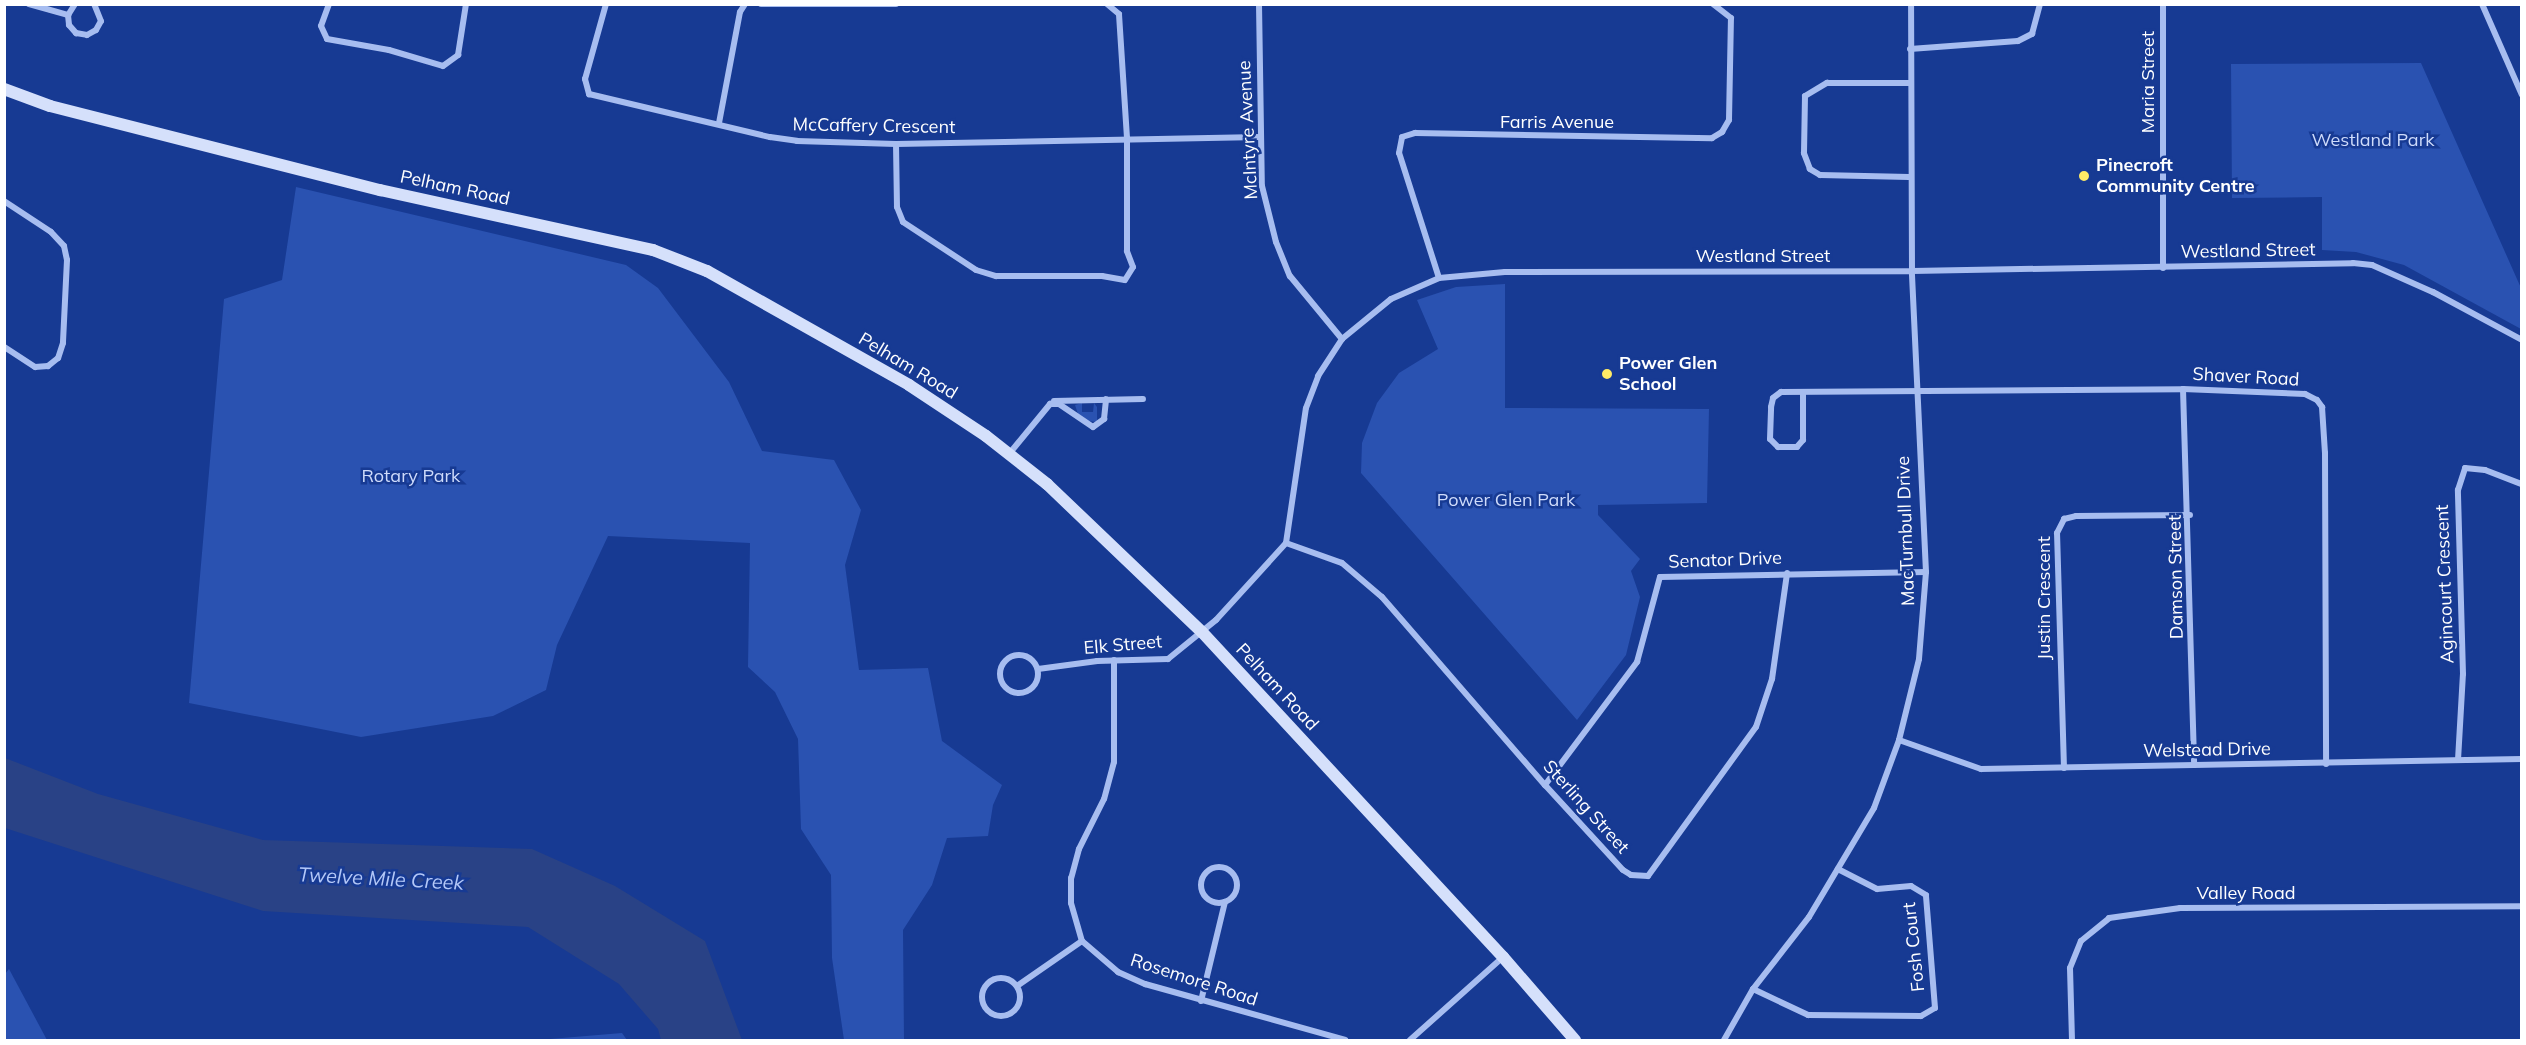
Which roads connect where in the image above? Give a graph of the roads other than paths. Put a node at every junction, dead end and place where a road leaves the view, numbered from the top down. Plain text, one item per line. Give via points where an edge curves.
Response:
1 (29, 4) edge
2 (75, 4) edge
3 (94, 4) edge
4 (329, 4) edge
5 (466, 4) edge
6 (606, 4) edge
7 (745, 4) edge
8 (761, 4) edge
9 (896, 4) edge
10 (1107, 4) edge
11 (1259, 4) edge
12 (1713, 4) edge
13 (1911, 4) edge
14 (2040, 4) edge
15 (2163, 4) edge
16 (2482, 4) edge
17 (68, 15) junction
18 (1910, 49) junction
19 (1911, 83) junction
20 (6, 93) edge
21 (2522, 95) edge
22 (719, 123) junction
23 (1260, 137) junction
24 (1126, 138) junction
25 (896, 144) junction
26 (1910, 177) junction
27 (4, 201) edge
28 (2163, 268) junction
29 (1912, 271) junction
30 (1439, 279) junction
31 (1342, 339) junction
32 (2522, 340) edge
33 (4, 347) edge
34 (2183, 388) junction
35 (1916, 391) junction
36 (1803, 393) junction
37 (1106, 399) junction
38 (1143, 399) dead end
39 (1044, 408) junction
40 (1009, 454) junction
41 (2522, 484) edge
42 (2190, 515) junction
43 (1286, 543) junction
44 (1926, 572) junction
45 (1787, 573) junction
46 (1202, 632) junction
47 (1114, 660) junction
48 (1038, 669) junction
49 (1899, 740) junction
50 (2522, 759) edge
51 (2458, 760) junction
52 (2326, 764) junction
53 (2194, 765) junction
54 (2064, 768) junction
55 (1545, 785) junction
56 (1838, 869) junction
57 (1225, 902) junction
58 (2522, 906) edge
59 (1082, 941) junction
60 (1503, 957) junction
61 (1017, 986) junction
62 (1753, 989) junction
63 (1201, 1000) junction
64 (1345, 1041) edge
65 (1410, 1041) edge
66 (1575, 1041) edge
67 (1724, 1041) edge
68 (2072, 1041) edge

1 - 17 street
2 - 17 street
3 - 17 street via 101,21 92,33 76,33 69,25
4 - 5 street via 321,26 327,39 389,50 443,66 458,55
6 - 22 street, McCaffery Crescent via 585,79 589,94
7 - 22 street via 740,12
8 - 9 street
10 - 24 street via 1119,14
11 - 23 street, McIntyre Avenue
12 - 30 street, Farris Avenue via 1731,18 1729,120 1722,132 1712,138 1415,133 1402,137 1399,153
13 - 18 street, MacTurnbull Drive
14 - 18 street via 2032,34 2018,41
15 - 28 street, Maria Street
16 - 21 street
18 - 19 street, MacTurnbull Drive
19 - 26 street, MacTurnbull Drive
19 - 26 street via 1827,82 1814,87 1805,96 1804,153 1810,169 1820,175
20 - 40 main road, Pelham Road via 380,190 611,238 673,256 802,322 929,398
22 - 25 street, McCaffery Crescent via 797,141
23 - 24 street, McCaffery Crescent
23 - 31 street, McIntyre Avenue via 1262,186 1276,242 1290,276
24 - 25 street, McCaffery Crescent
24 - 25 street via 1127,251 1133,267 1130,275 1120,281 1102,276 996,276 972,267 903,222 897,207
26 - 29 street, MacTurnbull Drive
27 - 33 street via 55,235 67,260 63,343 58,358 48,366 35,367
28 - 29 street, Westland Street
28 - 32 street, Westland Street via 2372,265 2433,292
29 - 30 street, Westland Street via 1505,272
29 - 35 street, MacTurnbull Drive
30 - 31 street, Westland Street via 1391,300
31 - 43 street, Westland Street via 1318,376 1306,408
34 - 35 street, Shaver Road
34 - 42 street, Damson Street
34 - 52 street, Shaver Road via 2305,394 2322,407
35 - 36 street, Shaver Road
35 - 44 street, MacTurnbull Drive
36 - 36 street, Shaver Road via 1803,440 1797,447 1778,447 1770,439 1773,398 1781,392
37 - 38 street
37 - 39 street via 1059,400
37 - 39 street via 1105,417 1096,427 1086,426 1059,404
39 - 40 street
40 - 46 main road, Pelham Road via 1047,484
41 - 51 street, Agincourt Crescent via 2486,470 2465,468 2458,490 2463,674
42 - 53 street, Damson Street
42 - 54 street, Justin Crescent via 2076,516 2064,519 2057,533
43 - 46 street
43 - 55 street, Sterling Street via 1342,563 1382,597
44 - 45 street, Senator Drive
44 - 49 street, MacTurnbull Drive via 1918,659
45 - 55 street, Senator Drive via 1660,577 1636,662
45 - 55 street, Sterling Street via 1772,679 1756,727 1648,876 1623,870
46 - 47 street, Elk Street via 1168,659
46 - 60 main road, Pelham Road
47 - 48 street, Elk Street
47 - 59 street via 1114,762 1104,800 1079,849 1071,878 1071,903
48 - 48 street via 1033,687 1022,693 1010,691 1001,681 1003,663 1013,656 1031,659
49 - 54 street, Welstead Drive via 1981,769
49 - 56 street, MacTurnbull Drive via 1874,808
50 - 51 street, Welstead Drive
51 - 52 street, Welstead Drive
52 - 53 street, Welstead Drive
53 - 54 street, Welstead Drive
56 - 62 street, MacTurnbull Drive via 1809,917
56 - 62 street, Fosh Court via 1877,889 1911,886 1926,895 1935,1008 1921,1016 1808,1015
57 - 57 street via 1234,895 1236,878 1223,867 1211,869 1203,877 1202,889 1214,902
57 - 63 street
58 - 68 street, Valley Road via 2180,908 2109,918 2081,941 2070,968
59 - 61 street
59 - 63 street, Rosemore Road via 1126,976
60 - 65 street
60 - 66 main road, Pelham Road
61 - 61 street via 1021,997 1013,1013 1001,1017 986,1008 983,991 990,982 1007,979
62 - 67 street, MacTurnbull Drive
63 - 64 street, Rosemore Road

